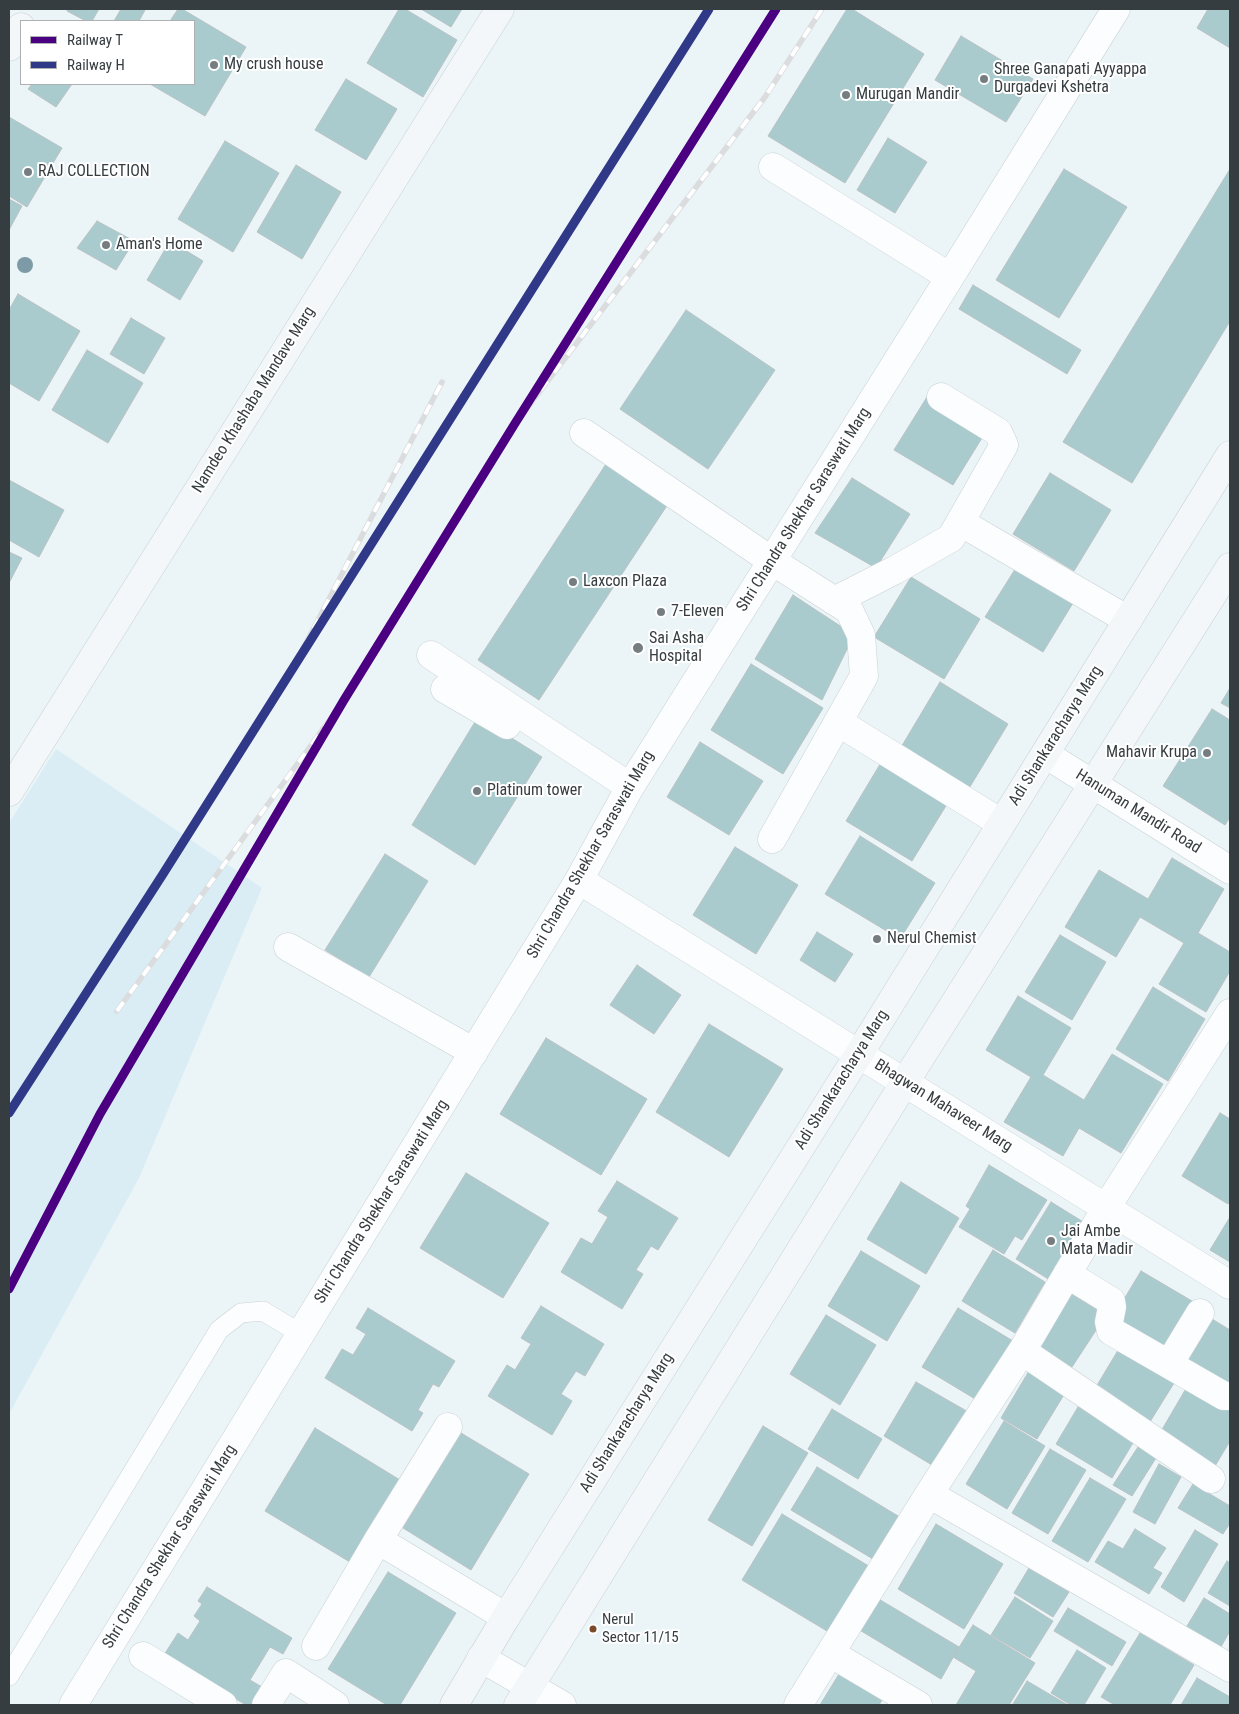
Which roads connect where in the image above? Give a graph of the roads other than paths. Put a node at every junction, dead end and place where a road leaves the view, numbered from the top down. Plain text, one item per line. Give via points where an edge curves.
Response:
1 (33, 9) edge
2 (500, 9) edge
3 (1116, 9) edge
4 (26, 20) edge
5 (20, 29) edge
6 (9, 47) edge
7 (773, 168) dead end
8 (950, 277) junction
9 (941, 397) dead end
10 (584, 433) dead end
11 (1230, 455) edge
12 (960, 522) junction
13 (772, 561) junction
14 (1230, 567) edge
15 (834, 601) junction
16 (1128, 620) junction
17 (431, 655) dead end
18 (445, 690) dead end
19 (838, 722) junction
20 (1045, 754) junction
21 (1094, 784) junction
22 (9, 792) edge
23 (627, 792) junction
24 (1001, 823) junction
25 (772, 840) dead end
26 (1230, 870) edge
27 (579, 880) junction
28 (288, 947) dead end
29 (1230, 1013) edge
30 (474, 1052) junction
31 (858, 1054) junction
32 (904, 1082) junction
33 (1106, 1208) junction
34 (1068, 1274) junction
35 (1230, 1285) edge
36 (1200, 1313) dead end
37 (301, 1334) junction
38 (1022, 1351) junction
39 (1169, 1364) junction
40 (1230, 1396) edge
41 (448, 1427) dead end
42 (1211, 1479) dead end
43 (929, 1494) junction
44 (378, 1540) junction
45 (320, 1615) dead end
46 (506, 1617) junction
47 (316, 1646) dead end
48 (830, 1654) junction
49 (143, 1656) dead end
50 (482, 1658) junction
51 (1230, 1668) edge
52 (286, 1673) junction
53 (9, 1676) edge
54 (524, 1695) edge
55 (73, 1705) edge
56 (223, 1705) edge
57 (266, 1705) edge
58 (335, 1705) edge
59 (454, 1705) edge
60 (562, 1705) edge
61 (798, 1705) edge
62 (918, 1705) edge

1 - 4 main road
2 - 22 main road, Namdeo Khashaba Mandave Marg
3 - 8 street, Shri Chandra Shekhar Saraswati Marg
5 - 6 main road
7 - 8 street
8 - 13 street, Shri Chandra Shekhar Saraswati Marg
9 - 12 street via 998,432 1004,445
10 - 13 street
11 - 16 main road, Adi Shankaracharya Marg
12 - 15 street via 951,538
12 - 16 street
13 - 15 street
13 - 23 street, Shri Chandra Shekhar Saraswati Marg
14 - 21 main road
15 - 19 street via 848,610 861,635 864,676
16 - 20 main road, Adi Shankaracharya Marg
17 - 23 street
18 - 23 street
19 - 24 street
19 - 25 street
20 - 21 street, Hanuman Mandir Road
20 - 24 main road, Adi Shankaracharya Marg
21 - 26 street, Hanuman Mandir Road
21 - 32 main road
23 - 27 street, Shri Chandra Shekhar Saraswati Marg
24 - 31 main road, Adi Shankaracharya Marg
27 - 30 street, Shri Chandra Shekhar Saraswati Marg
27 - 31 street, Bhagwan Mahaveer Marg
28 - 30 street
29 - 33 street
30 - 37 street, Shri Chandra Shekhar Saraswati Marg
31 - 32 street, Bhagwan Mahaveer Marg
31 - 46 main road, Adi Shankaracharya Marg
32 - 33 street, Bhagwan Mahaveer Marg
32 - 54 main road
33 - 34 street
33 - 35 street, Bhagwan Mahaveer Marg
34 - 38 street
34 - 39 street via 1111,1301 1109,1322 1112,1331
36 - 39 street
37 - 53 lane via 263,1311 241,1313 219,1330
37 - 55 street, Shri Chandra Shekhar Saraswati Marg
38 - 42 street
38 - 43 street
39 - 40 street via 1224,1396
41 - 44 street
43 - 48 street
43 - 51 street
44 - 46 street
44 - 47 street
45 - 52 street
46 - 50 main road, Adi Shankaracharya Marg
48 - 61 street
48 - 62 street
49 - 56 street
50 - 54 street
50 - 59 main road, Adi Shankaracharya Marg
52 - 57 street
52 - 58 street
54 - 60 street

